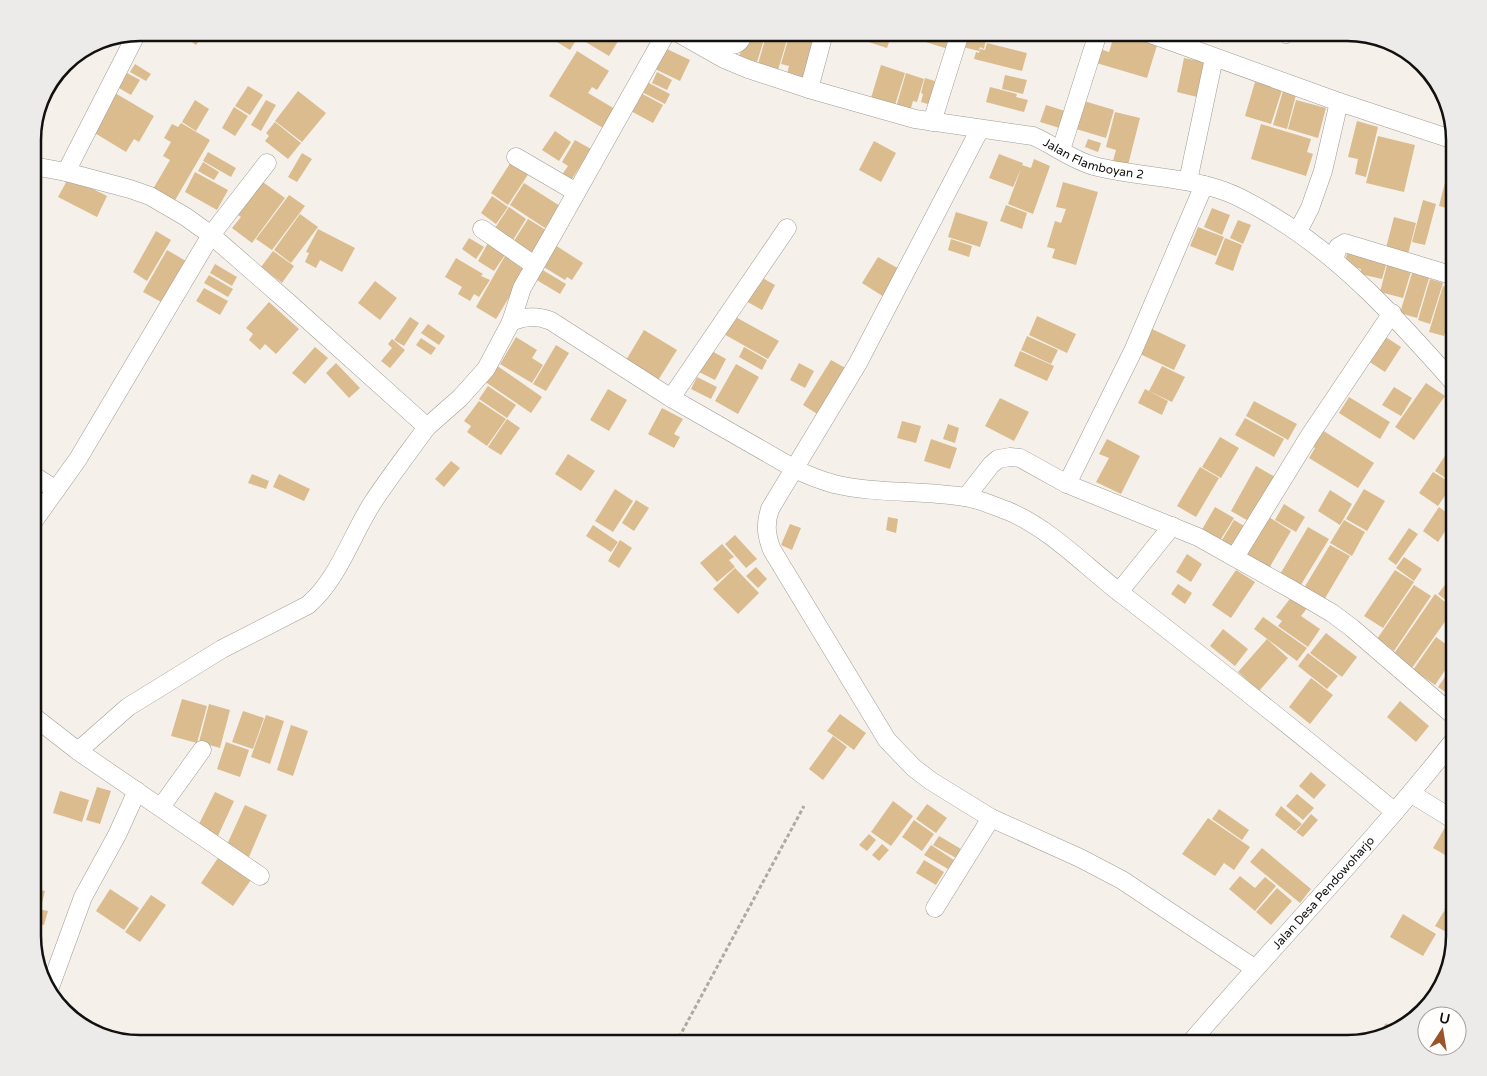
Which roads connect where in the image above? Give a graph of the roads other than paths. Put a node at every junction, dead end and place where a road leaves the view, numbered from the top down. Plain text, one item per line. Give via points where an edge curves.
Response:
1 (133, 41) edge
2 (661, 41) edge
3 (693, 41) edge
4 (721, 41) edge
5 (740, 41) edge
6 (822, 41) edge
7 (957, 41) edge
8 (1095, 41) edge
9 (1171, 41) edge
10 (1214, 58) junction
11 (809, 89) junction
12 (1339, 102) junction
13 (932, 122) junction
14 (980, 129) junction
15 (1446, 137) edge
16 (1061, 150) junction
17 (516, 157) dead end
18 (267, 163) dead end
19 (41, 167) edge
20 (66, 172) junction
21 (1196, 183) junction
22 (576, 192) junction
23 (482, 228) dead end
24 (787, 228) dead end
25 (1298, 231) junction
26 (211, 235) junction
27 (1334, 260) junction
28 (534, 265) junction
29 (1446, 274) edge
30 (1392, 313) junction
31 (511, 322) junction
32 (1446, 374) edge
33 (671, 398) junction
34 (427, 427) junction
35 (795, 469) junction
36 (41, 480) edge
37 (1068, 484) junction
38 (56, 490) junction
39 (966, 497) junction
40 (41, 511) edge
41 (1172, 526) junction
42 (1235, 557) junction
43 (1119, 592) junction
44 (1446, 709) edge
45 (41, 722) edge
46 (78, 750) junction
47 (202, 750) dead end
48 (1446, 750) edge
49 (137, 791) junction
50 (1412, 794) junction
51 (161, 807) junction
52 (1395, 812) junction
53 (1446, 813) edge
54 (991, 818) junction
55 (260, 876) dead end
56 (935, 908) dead end
57 (1254, 968) junction
58 (52, 981) edge
59 (1198, 1035) edge

1 - 20 street
2 - 22 street
3 - 11 street, Jalan Flamboyan 2 via 748,70
4 - 5 street via 733,45
6 - 11 street
7 - 13 street
8 - 16 street
9 - 10 street
10 - 12 street
10 - 21 street
11 - 13 street, Jalan Flamboyan 2
12 - 15 street
12 - 25 street via 1323,171
13 - 14 street, Jalan Flamboyan 2
14 - 16 street, Jalan Flamboyan 2 via 1033,136
14 - 35 street via 858,363
16 - 21 street, Jalan Flamboyan 2 via 1075,159 1098,166
17 - 22 street
18 - 26 street
19 - 20 street
20 - 26 street via 150,196 186,216
21 - 25 street, Jalan Flamboyan 2 via 1246,200
21 - 37 street via 1133,351
22 - 28 street
23 - 28 street
24 - 33 street
25 - 27 street, Jalan Flamboyan 2
26 - 34 street
26 - 38 street via 78,459
27 - 29 street via 1338,246 1345,243
27 - 30 street, Jalan Flamboyan 2
28 - 31 street via 522,288
30 - 32 street, Jalan Flamboyan 2
30 - 42 street via 1310,435
31 - 33 street via 532,316 551,321
31 - 34 street via 486,369
33 - 35 street
34 - 46 street via 372,503 326,586 308,606 222,649 128,707
35 - 39 street via 827,482 853,487
35 - 54 street via 770,509 767,536 772,550 887,740 931,781
36 - 38 street
37 - 39 street via 1020,458 1010,457 998,459 991,465
37 - 41 street
38 - 40 street
39 - 43 street via 1029,522
41 - 42 street
41 - 43 street
42 - 44 street via 1338,618
43 - 52 street
45 - 46 street
46 - 49 street
47 - 51 street
48 - 50 street, Jalan Desa Pendowoharjo
49 - 51 street
49 - 58 street via 82,897
50 - 52 street, Jalan Desa Pendowoharjo
50 - 53 street
51 - 55 street
52 - 57 street, Jalan Desa Pendowoharjo
54 - 56 street
54 - 57 street via 1122,880
57 - 59 street, Jalan Desa Pendowoharjo

